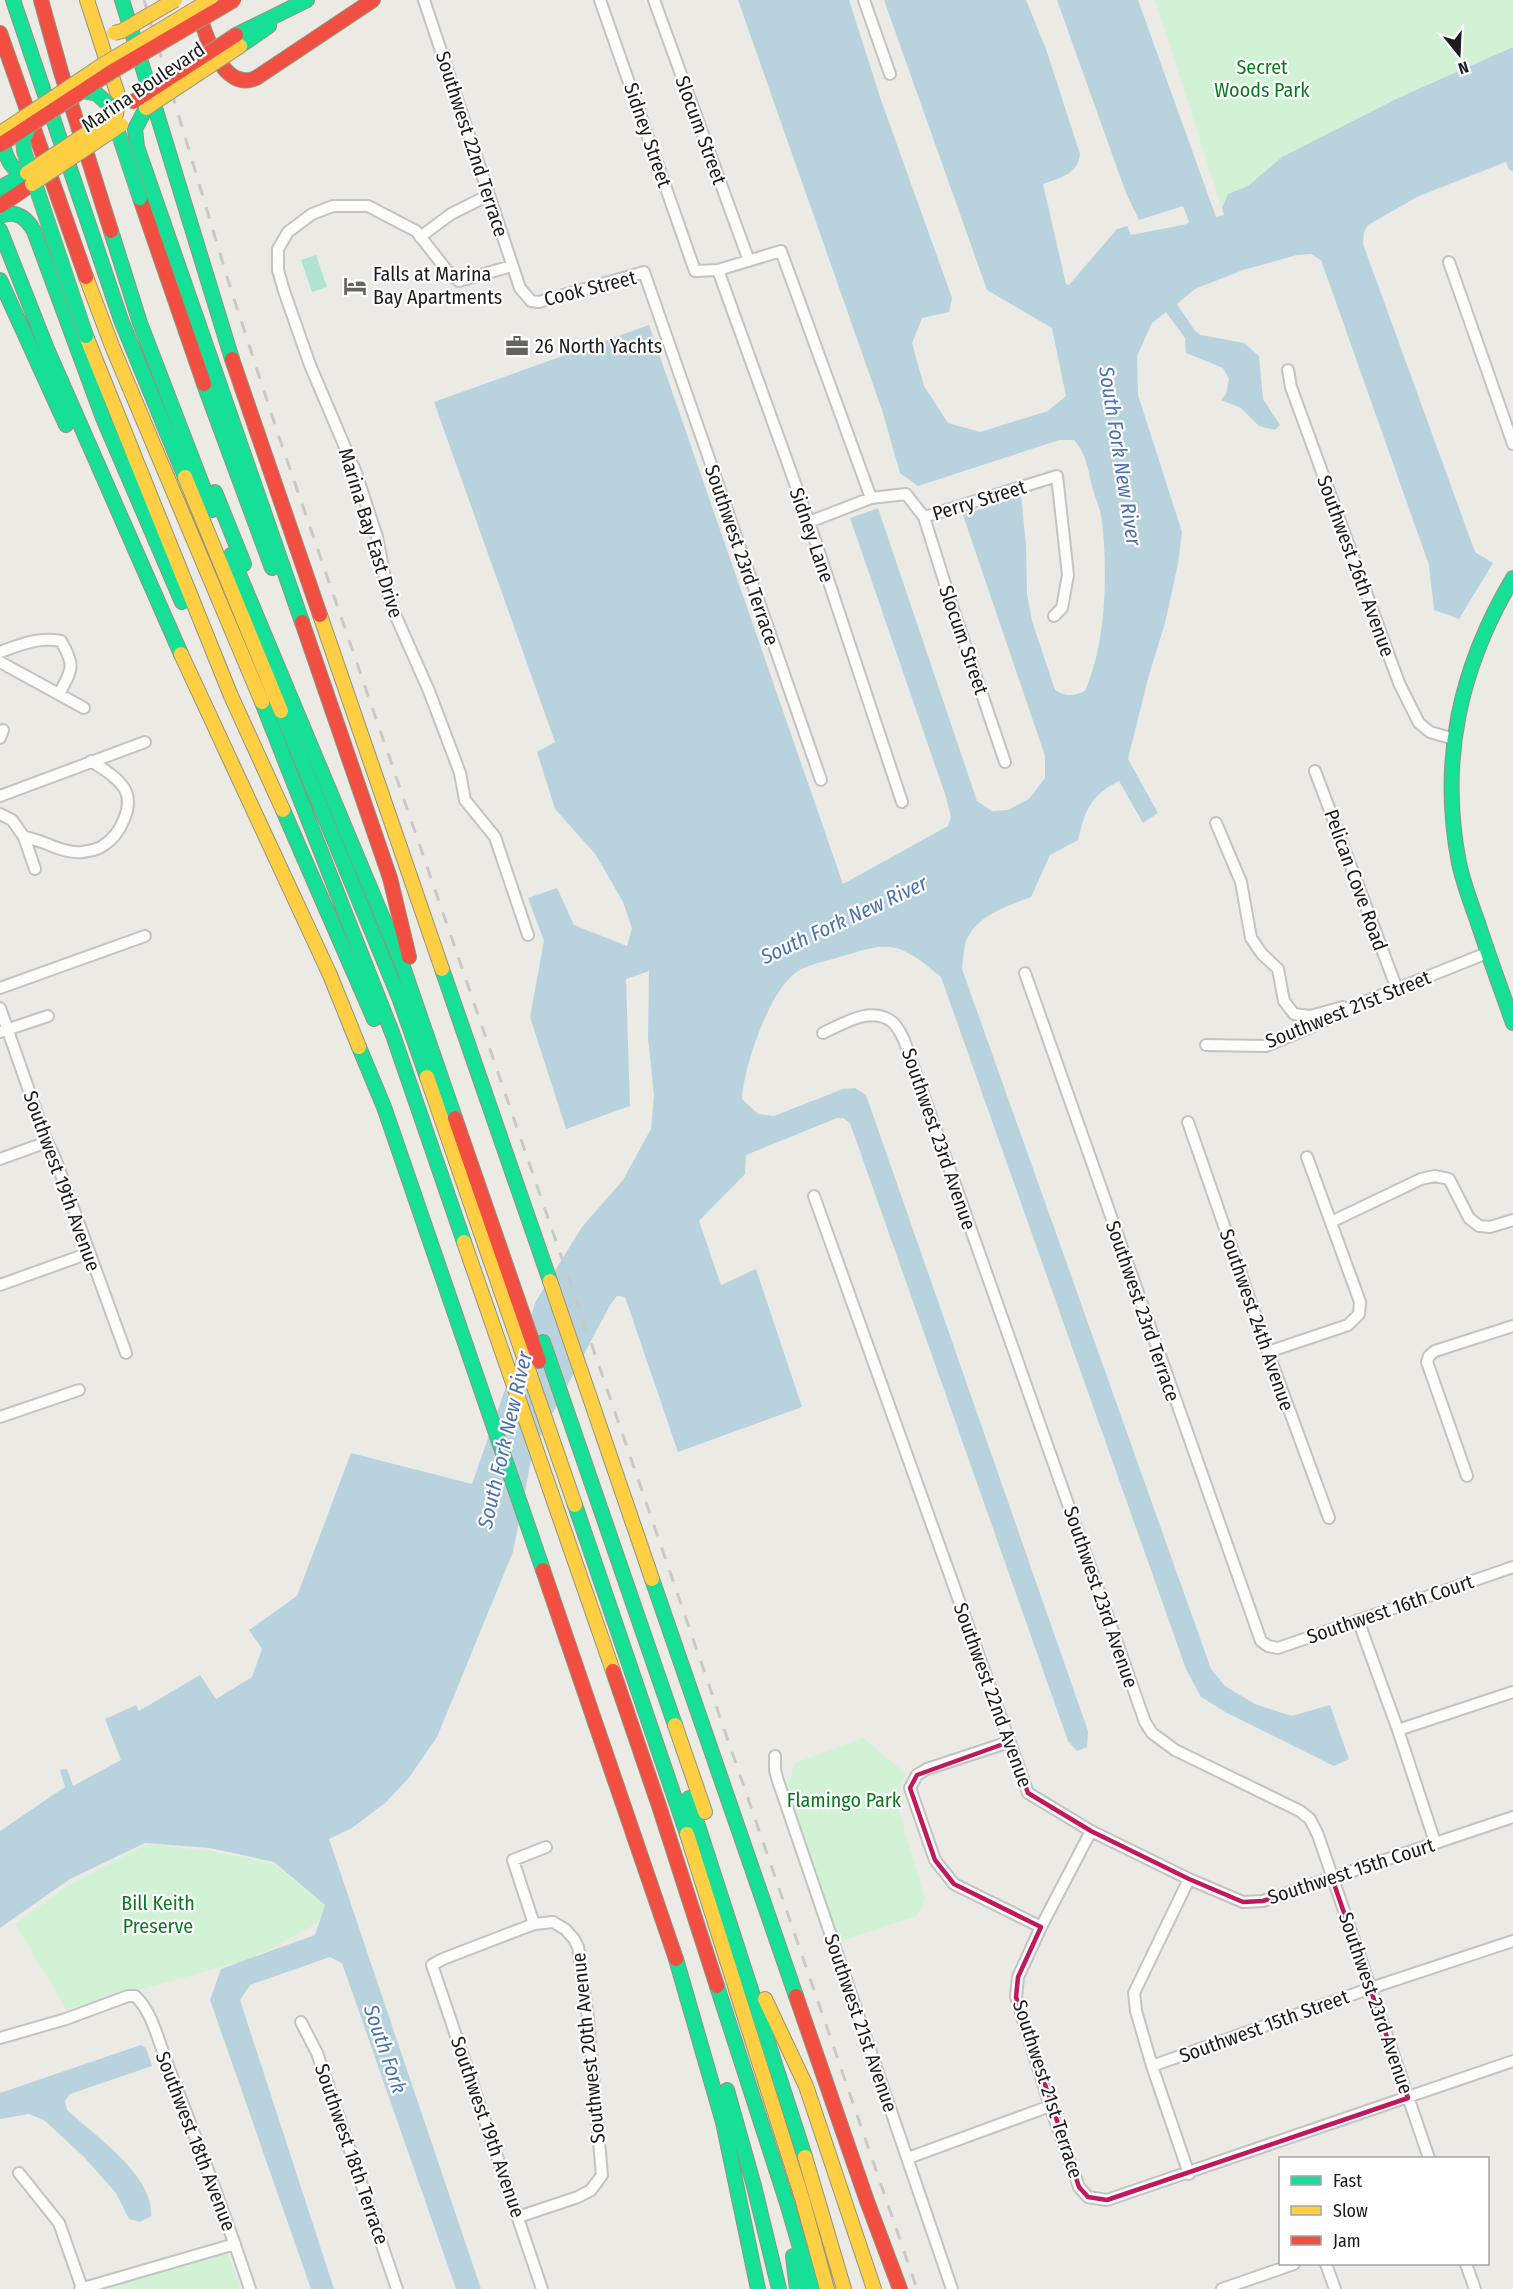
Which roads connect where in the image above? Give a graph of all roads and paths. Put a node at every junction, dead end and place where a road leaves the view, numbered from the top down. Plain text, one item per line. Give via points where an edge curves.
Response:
1 (13, 0) edge
2 (24, 0) edge
3 (33, 0) edge
4 (41, 0) edge
5 (54, 0) edge
6 (87, 0) edge
7 (122, 0) edge
8 (175, 0) edge
9 (198, 0) edge
10 (210, 0) edge
11 (234, 0) edge
12 (307, 0) edge
13 (373, 0) edge
14 (424, 0) edge
15 (600, 0) edge
16 (654, 0) edge
17 (864, 0) edge
18 (0, 33) edge
19 (61, 72) junction
20 (890, 74) dead end
21 (40, 80) junction
22 (83, 91) junction
23 (139, 108) junction
24 (118, 119) junction
25 (29, 126) junction
26 (0, 135) edge
27 (0, 145) edge
28 (0, 150) edge
29 (30, 178) junction
30 (0, 188) edge
31 (489, 195) junction
32 (2, 210) edge
33 (0, 230) edge
34 (420, 237) junction
35 (749, 261) junction
36 (1449, 262) dead end
37 (507, 267) junction
38 (718, 270) junction
39 (0, 279) edge
40 (520, 288) joint
41 (663, 330) joint
42 (1288, 370) dead end
43 (1513, 444) edge
44 (871, 498) junction
45 (924, 517) junction
46 (809, 522) junction
47 (1513, 578) edge
48 (156, 600) junction
49 (1053, 616) dead end
50 (0, 652) edge
51 (0, 662) edge
52 (59, 694) junction
53 (231, 696) junction
54 (84, 708) dead end
55 (333, 710) junction
56 (1454, 739) junction
57 (145, 742) dead end
58 (91, 761) junction
59 (1005, 762) dead end
60 (1315, 771) dead end
61 (821, 780) dead end
62 (0, 796) edge
63 (902, 802) dead end
64 (0, 814) edge
65 (1216, 823) dead end
66 (24, 837) junction
67 (35, 869) dead end
68 (528, 935) dead end
69 (145, 936) dead end
70 (1487, 953) junction
71 (412, 967) junction
72 (1025, 973) dead end
73 (0, 988) edge
74 (1396, 989) junction
75 (411, 996) junction
76 (1364, 1002) junction
77 (376, 1007) junction
78 (0, 1008) edge
79 (48, 1016) dead end
80 (1513, 1023) edge
81 (3, 1031) edge
82 (824, 1032) dead end
83 (1206, 1045) dead end
84 (1188, 1122) dead end
85 (46, 1142) junction
86 (1307, 1157) dead end
87 (0, 1159) edge
88 (814, 1196) dead end
89 (1513, 1220) edge
90 (1331, 1222) junction
91 (89, 1253) junction
92 (0, 1285) edge
93 (1513, 1326) edge
94 (1268, 1352) junction
95 (126, 1353) dead end
96 (79, 1390) dead end
97 (0, 1417) edge
98 (1467, 1476) dead end
99 (1329, 1518) dead end
100 (1513, 1567) edge
101 (1358, 1620) junction
102 (1268, 1646) joint
103 (1513, 1692) edge
104 (1398, 1730) junction
105 (1009, 1743) junction
106 (775, 1756) dead end
107 (694, 1794) junction
108 (1513, 1817) edge
109 (1091, 1831) junction
110 (1435, 1842) junction
111 (546, 1847) dead end
112 (1332, 1878) junction
113 (1189, 1879) junction
114 (534, 1924) junction
115 (1041, 1927) junction
116 (1513, 1941) edge
117 (675, 1954) junction
118 (1371, 1988) junction
119 (765, 2000) junction
120 (301, 2022) dead end
121 (0, 2038) edge
122 (1513, 2061) edge
123 (1152, 2066) junction
124 (1408, 2098) junction
125 (1050, 2106) junction
126 (1429, 2157) edge
127 (908, 2158) junction
128 (19, 2173) dead end
129 (1189, 2174) junction
130 (867, 2201) junction
131 (787, 2203) junction
132 (518, 2217) junction
133 (235, 2244) junction
134 (1291, 2265) edge
135 (1326, 2265) edge
136 (1466, 2265) edge
137 (81, 2289) edge
138 (250, 2289) edge
139 (397, 2289) edge
140 (542, 2289) edge
141 (758, 2289) edge
142 (778, 2289) edge
143 (797, 2289) edge
144 (812, 2289) edge
145 (827, 2289) edge
146 (844, 2289) edge
147 (852, 2289) edge
148 (874, 2289) edge
149 (890, 2289) edge
150 (900, 2289) edge
151 (952, 2289) edge
152 (1222, 2289) edge
153 (1335, 2289) edge
154 (1475, 2289) edge

1 - 21 main road
2 - 21 main road via 40,53
3 - 19 main road via 48,53
4 - 19 main road
5 - 71 main road via 106,186 174,387
6 - 8 main road, bridge via 105,28 114,33
6 - 24 main road via 119,98
7 - 130 main road via 228,346
9 - 13 main road via 198,12 215,55 233,76 246,82
10 - 26 main road, Marina Boulevard, bridge via 101,66
11 - 22 main road, Marina Boulevard, bridge
12 - 23 main road, bridge
14 - 31 street, Southwest 22nd Terrace
15 - 38 street, Sidney Street via 695,271
16 - 35 street, Slocum Street
17 - 20 street
18 - 77 main road via 107,335 285,754
19 - 75 main road via 140,323 218,524 402,963
21 - 75 main road via 121,320
22 - 25 main road, Marina Boulevard, bridge
22 - 55 main road, bridge via 102,97 111,111 257,531
23 - 24 main road
23 - 55 main road via 137,147
24 - 29 main road, bridge
25 - 27 main road, Marina Boulevard, bridge
25 - 53 main road, bridge via 22,142 67,282
26 - 28 main road
26 - 29 main road via 12,167
29 - 30 main road
29 - 32 main road
31 - 34 street via 451,214
31 - 37 street, Southwest 22nd Terrace
32 - 53 main road via 22,216 34,231 86,379 136,502
33 - 48 main road
34 - 37 street, Marina Bay East Drive via 459,281
34 - 68 street, Marina Bay East Drive via 416,231 368,206 333,206 312,214 288,232 278,249 278,270 310,365 356,473 377,537 390,603 429,691 460,773 465,800 495,837
35 - 38 street
35 - 44 street via 781,251
36 - 43 street
37 - 40 street, Southwest 22nd Terrace
38 - 46 street, Sidney Lane
39 - 48 main road via 128,558
40 - 41 street, Cook Street via 531,301 539,302 644,272
41 - 61 street, Southwest 23rd Terrace
42 - 56 street, Southwest 26th Avenue via 1399,682 1419,723 1430,732
44 - 45 street, Perry Street via 906,494
44 - 46 street, Perry Street
45 - 49 street, Perry Street via 1057,476 1068,575 1062,608
45 - 59 street, Slocum Street
46 - 63 street, Sidney Lane
47 - 56 main road via 1473,659
48 - 117 main road via 330,975 370,1071
50 - 52 street via 34,639 62,641 72,669
51 - 52 street
52 - 54 street
53 - 77 main road
55 - 71 main road via 390,878
56 - 70 main road via 1452,790 1459,864
57 - 58 street
58 - 62 street
58 - 66 street via 125,789 128,804 115,837 95,850 68,852
60 - 74 street, Pelican Cove Road
64 - 66 street via 12,820
65 - 76 street via 1241,882 1251,938 1278,969 1284,1001 1294,1014 1310,1016
66 - 67 street
69 - 73 street
70 - 74 street, Southwest 21st Street
70 - 80 main road
71 - 75 main road
72 - 102 street, Southwest 23rd Terrace via 1261,1641
74 - 76 street, Southwest 21st Street
75 - 107 main road
75 - 145 main road via 534,1386 678,1804
76 - 83 street, Southwest 21st Street via 1266,1046
77 - 131 main road via 380,1033 410,1084 659,1806
78 - 81 street, Southwest 19th Avenue
79 - 81 street
81 - 85 street, Southwest 19th Avenue
82 - 112 street, Southwest 23rd Avenue via 858,1017 878,1015 892,1021 904,1040 1145,1722 1152,1733 1175,1750 1310,1819
84 - 94 street, Southwest 24th Avenue
85 - 87 street
85 - 91 street, Southwest 19th Avenue
86 - 90 street
88 - 105 street, Southwest 22nd Avenue
89 - 90 street via 1479,1227 1469,1218 1449,1179 1435,1176
90 - 94 street via 1360,1302 1359,1314 1348,1325
91 - 92 street
91 - 95 street, Southwest 19th Avenue
93 - 98 street via 1435,1351 1427,1362
94 - 99 street, Southwest 24th Avenue
96 - 97 street
100 - 101 street, Southwest 16th Court
101 - 102 street, Southwest 16th Court via 1278,1648
101 - 104 street
103 - 104 street
104 - 110 street
105 - 109 street, Southwest 22nd Avenue via 1028,1793
105 - 115 street via 927,1769 916,1775 910,1788 934,1860 954,1884
106 - 127 street, Southwest 21st Avenue via 782,1792
107 - 119 main road
107 - 146 main road
108 - 110 street, Southwest 15th Court
109 - 113 street, Southwest 22nd Avenue
109 - 115 street, Southwest 21st Terrace
110 - 112 street, Southwest 15th Court
111 - 114 street via 513,1860
112 - 113 street, Southwest 15th Court via 1263,1901 1243,1902
112 - 118 street, Southwest 23rd Avenue
113 - 123 street via 1134,1993
114 - 132 street, Southwest 19th Avenue via 432,1965
114 - 132 street, Southwest 20th Avenue via 553,1922 565,1929 578,1947 602,2175 591,2190 578,2197
115 - 125 street, Southwest 21st Terrace via 1018,1977 1016,1997
116 - 118 street, Southwest 15th Street
117 - 141 main road via 723,2122
117 - 142 main road via 699,2007 731,2103
118 - 123 street, Southwest 15th Street
118 - 124 street, Southwest 23rd Avenue
119 - 147 main road
119 - 148 main road via 806,2086
120 - 139 street, Southwest 18th Terrace via 317,2053
121 - 133 street, Southwest 18th Avenue via 135,1996 147,2013
122 - 124 street
123 - 129 street
124 - 126 street, Southwest 23rd Avenue
124 - 129 street
125 - 127 street
125 - 129 street, Southwest 21st Terrace via 1079,2187 1088,2197 1107,2200
127 - 151 street, Southwest 21st Avenue
128 - 137 street via 59,2223
130 - 149 main road
130 - 150 main road
131 - 143 main road
131 - 144 main road
132 - 140 street, Southwest 19th Avenue
133 - 137 street
133 - 138 street, Southwest 18th Avenue
134 - 152 street
135 - 153 street
136 - 154 street

